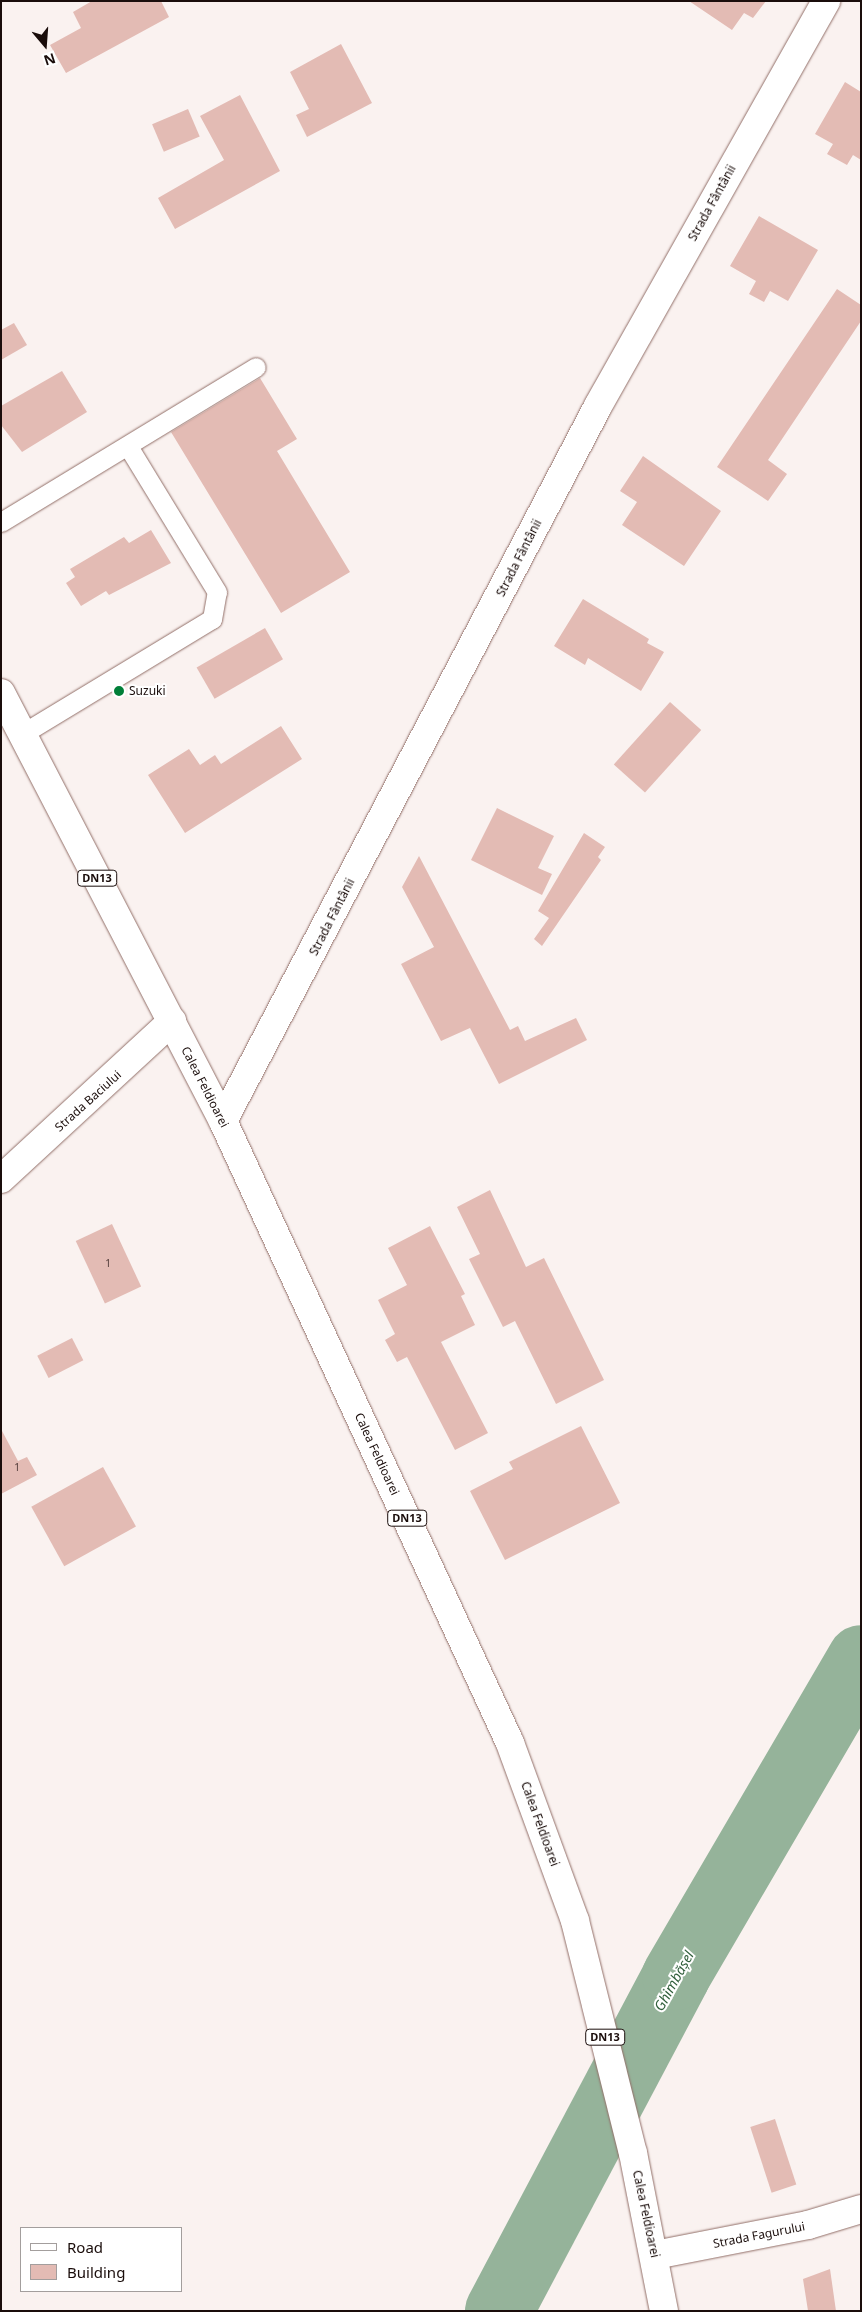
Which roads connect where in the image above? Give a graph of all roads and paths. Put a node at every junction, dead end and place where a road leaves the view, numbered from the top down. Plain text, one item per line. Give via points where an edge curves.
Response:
1 (826, 1) edge
2 (256, 367) dead end
3 (128, 446) junction
4 (1, 522) edge
5 (1, 693) edge
6 (22, 734) junction
7 (172, 1021) junction
8 (223, 1121) junction
9 (1, 1179) edge
10 (861, 2209) edge
11 (655, 2256) junction
12 (664, 2311) edge

1 - 8 main road, Strada Fântânii via 598,406
2 - 3 lane
3 - 4 lane
3 - 6 lane via 217,592 212,619
5 - 6 main road, Calea Feldioarei / DN13
6 - 7 main road, Calea Feldioarei / DN13
7 - 8 main road, Calea Feldioarei / DN13
7 - 9 main road, Strada Baciului
8 - 11 main road, Calea Feldioarei / DN13 via 510,1743 575,1921 633,2153
10 - 11 main road, Strada Fagurului via 808,2226
11 - 12 main road, Calea Feldioarei / DN13

